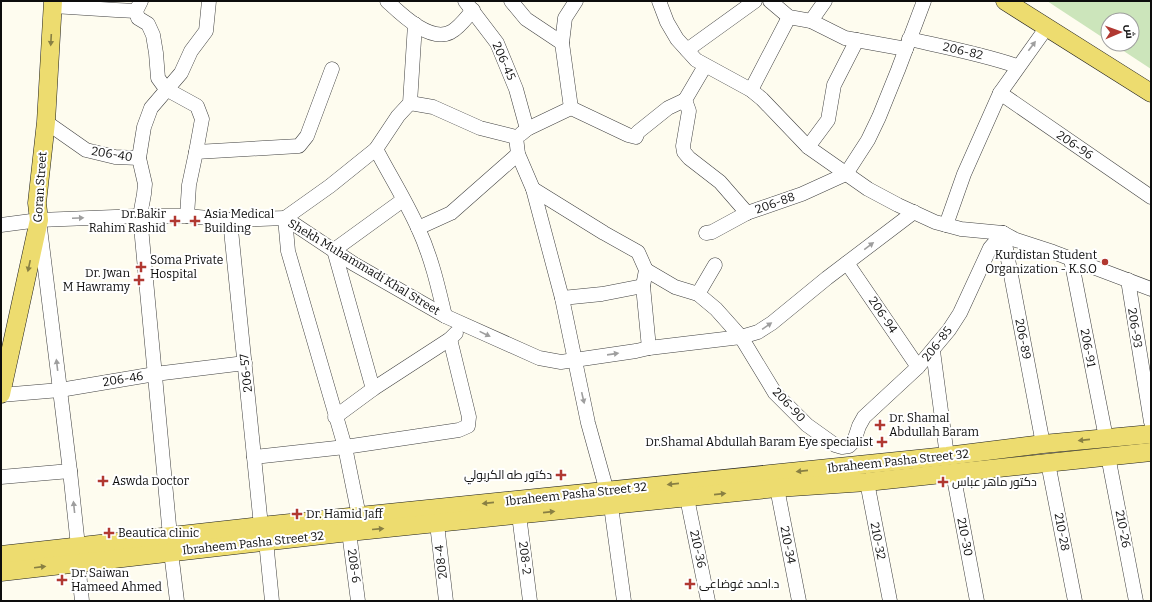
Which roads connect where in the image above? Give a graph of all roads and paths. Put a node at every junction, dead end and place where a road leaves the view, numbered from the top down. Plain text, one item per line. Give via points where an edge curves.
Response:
1 (209, 1) edge
2 (387, 1) edge
3 (510, 1) edge
4 (576, 1) edge
5 (659, 1) edge
6 (755, 1) edge
7 (770, 1) edge
8 (824, 1) edge
9 (924, 1) edge
10 (1005, 1) edge
11 (1028, 1) edge
12 (53, 3) edge
13 (138, 6) edge
14 (469, 6) edge
15 (789, 17) junction
16 (811, 21) junction
17 (415, 24) junction
18 (1047, 27) junction
19 (857, 40) junction
20 (562, 43) junction
21 (907, 44) junction
22 (688, 50) junction
23 (705, 66) junction
24 (1017, 66) junction
25 (332, 69) dead end
26 (1151, 82) edge
27 (166, 89) junction
28 (751, 90) junction
29 (1000, 92) junction
30 (1151, 93) edge
31 (685, 100) junction
32 (410, 103) junction
33 (571, 108) junction
34 (46, 122) junction
35 (527, 129) junction
36 (516, 138) junction
37 (808, 147) junction
38 (376, 150) junction
39 (196, 152) junction
40 (518, 154) junction
41 (138, 158) junction
42 (846, 174) junction
43 (533, 189) junction
44 (1151, 197) edge
45 (403, 200) junction
46 (914, 212) junction
47 (747, 213) junction
48 (140, 216) junction
49 (187, 216) junction
50 (285, 218) junction
51 (39, 220) junction
52 (230, 220) junction
53 (1, 225) edge
54 (946, 226) junction
55 (418, 228) junction
56 (706, 233) dead end
57 (1002, 233) junction
58 (334, 250) junction
59 (1071, 259) junction
60 (847, 263) junction
61 (715, 265) dead end
62 (646, 270) junction
63 (1128, 280) junction
64 (643, 286) junction
65 (1151, 289) edge
66 (698, 294) junction
67 (562, 298) junction
68 (445, 316) junction
69 (464, 324) junction
70 (741, 337) junction
71 (450, 339) junction
72 (649, 348) junction
73 (933, 351) junction
74 (574, 360) junction
75 (245, 363) junction
76 (918, 368) junction
77 (155, 374) junction
78 (373, 389) junction
79 (60, 390) junction
80 (1, 394) edge
81 (335, 417) junction
82 (1151, 422) edge
83 (1151, 434) edge
84 (1106, 438) junction
85 (854, 441) joint
86 (1043, 444) junction
87 (345, 447) junction
88 (1151, 452) edge
89 (1108, 456) junction
90 (254, 457) junction
91 (1048, 463) junction
92 (950, 464) junction
93 (70, 471) junction
94 (1, 477) edge
95 (867, 482) junction
96 (777, 488) junction
97 (609, 498) junction
98 (688, 498) junction
99 (519, 515) junction
100 (359, 516) junction
101 (437, 524) junction
102 (349, 532) junction
103 (264, 534) junction
104 (171, 544) junction
105 (1, 555) edge
106 (78, 555) junction
107 (1, 572) edge
108 (82, 601) edge
109 (177, 601) edge
110 (272, 601) edge
111 (358, 601) edge
112 (446, 601) edge
113 (530, 601) edge
114 (624, 601) edge
115 (708, 601) edge
116 (799, 601) edge
117 (890, 601) edge
118 (977, 601) edge
119 (1075, 601) edge
120 (1136, 601) edge

1 - 27 street via 206,31 191,51 181,73
2 - 17 street
3 - 20 street via 526,18
4 - 20 street via 565,18
5 - 22 street via 672,30
6 - 22 street
7 - 15 street
8 - 16 street
9 - 21 street
10 - 18 main road
11 - 26 main road
12 - 13 street via 116,10
12 -> 34 main road, Goran Street
13 - 27 street via 138,18 148,24 153,35 158,78
14 - 17 street via 458,27 449,33 428,33
14 - 35 street, 206-45 via 497,43 516,89
15 - 16 street, 206-82
15 - 28 street
16 - 19 street, 206-82 via 845,38
17 - 32 street
24 -> 18 street
18 - 30 main road
19 - 21 street, 206-82
19 - 37 street via 834,85 828,120
20 - 33 street
21 - 24 street, 206-82 via 965,51
21 - 42 street via 879,117 868,140
22 - 23 street
23 - 28 street
23 - 31 street
24 - 29 street
25 - 39 street via 307,136 299,146
27 - 39 street via 197,106 202,119
27 - 41 street via 151,108
28 - 37 street
29 - 44 street, 206-96
29 - 54 street via 964,174
31 - 33 street via 668,108 638,132 636,137
31 - 47 street via 689,111 684,152 720,182
32 - 36 street via 433,107 480,128
32 - 38 street via 398,116
33 - 35 street
34 - 41 street, 206-40 via 86,150 115,157
34 - 51 main road, Goran Street via 37,203
35 - 36 street
36 - 40 street
37 - 42 street
38 - 45 street
38 - 50 street
39 - 49 street
40 - 43 street
40 - 55 street via 451,213
41 - 48 street via 145,184
42 - 46 street via 883,198
42 - 47 street, 206-88 via 802,194
43 - 62 street via 638,252
43 - 67 street
45 - 55 street
45 - 58 street
46 - 54 street
60 -> 46 street, Shekh Muhammadi Khal Street
47 - 56 street, 206-88
48 - 49 street, Shekh Muhammadi Khal Street
51 -> 48 street, Shekh Muhammadi Khal Street
48 - 77 street
49 - 52 street, Shekh Muhammadi Khal Street
50 - 52 street, Shekh Muhammadi Khal Street
50 - 58 street, Shekh Muhammadi Khal Street
50 - 81 street via 288,251
51 - 53 street, Shekh Muhammadi Khal Street
79 -> 51 street
51 -> 80 main road, Goran Street
52 - 75 street, 206-57
54 - 57 street
55 - 68 street via 438,284
57 - 59 street
57 - 73 street, 206-85 via 990,248 960,313
57 - 86 street, 206-89
58 - 68 street, Shekh Muhammadi Khal Street
58 - 78 street
59 - 63 street
59 - 84 street, 206-91
70 -> 60 street, Shekh Muhammadi Khal Street via 758,332 772,323
60 - 76 street, 206-94
61 - 66 street
62 - 64 street
62 - 66 street via 675,287
63 - 65 street
63 - 82 street, 206-93
64 - 67 street
64 - 72 street
66 - 70 street, 206-90 via 716,309
67 - 74 street
68 - 69 street, Shekh Muhammadi Khal Street
69 - 71 street
69 -> 74 street, Shekh Muhammadi Khal Street via 538,358 561,362
70 - 72 street, Shekh Muhammadi Khal Street
70 - 85 street, 206-90 via 775,392 807,425 835,445 849,446
71 - 78 street
71 - 87 street via 469,417 468,426 460,430
74 -> 72 street, Shekh Muhammadi Khal Street
73 - 76 street, 206-85
73 - 92 street, 210-30
74 -> 97 street
75 - 77 street, 206-46
75 - 90 street, 206-57
76 - 85 street, 206-85 via 864,417
77 - 79 street, 206-46
77 - 104 street
78 - 81 street
79 - 80 street, 206-46
79 - 93 street
81 - 87 street
83 - 84 main road, Ibraheem Pasha Street 32
84 -> 86 main road, Ibraheem Pasha Street 32
86 - 92 main road, Ibraheem Pasha Street 32
87 - 90 street
87 - 100 street
88 - 89 main road, Ibraheem Pasha Street 32
89 - 91 main road, Ibraheem Pasha Street 32
89 - 120 street, 210-26
90 - 103 street, 206-57
91 - 92 main road, Ibraheem Pasha Street 32
91 - 119 street, 210-28
92 - 95 main road, Ibraheem Pasha Street 32
92 -> 97 main road, Ibraheem Pasha Street 32
92 - 118 street, 210-30
93 - 94 street
106 -> 93 street
95 - 96 main road, Ibraheem Pasha Street 32
95 - 117 street, 210-32
98 -> 96 main road, Ibraheem Pasha Street 32
96 - 116 street, 210-34
97 - 98 main road, Ibraheem Pasha Street 32
99 -> 97 main road, Ibraheem Pasha Street 32
97 -> 100 main road, Ibraheem Pasha Street 32
97 - 114 street
98 - 115 street, 210-36
99 - 101 main road, Ibraheem Pasha Street 32
99 - 113 street, 208-2
100 - 103 main road, Ibraheem Pasha Street 32
102 -> 101 main road, Ibraheem Pasha Street 32
101 - 112 street, 208-4
102 - 103 main road, Ibraheem Pasha Street 32
102 - 111 street, 208-6
103 - 104 main road, Ibraheem Pasha Street 32
103 - 110 street, 206-57
104 - 106 main road, Ibraheem Pasha Street 32
104 - 109 street
105 - 106 main road, Ibraheem Pasha Street 32
107 -> 106 main road, Ibraheem Pasha Street 32
106 - 108 street

